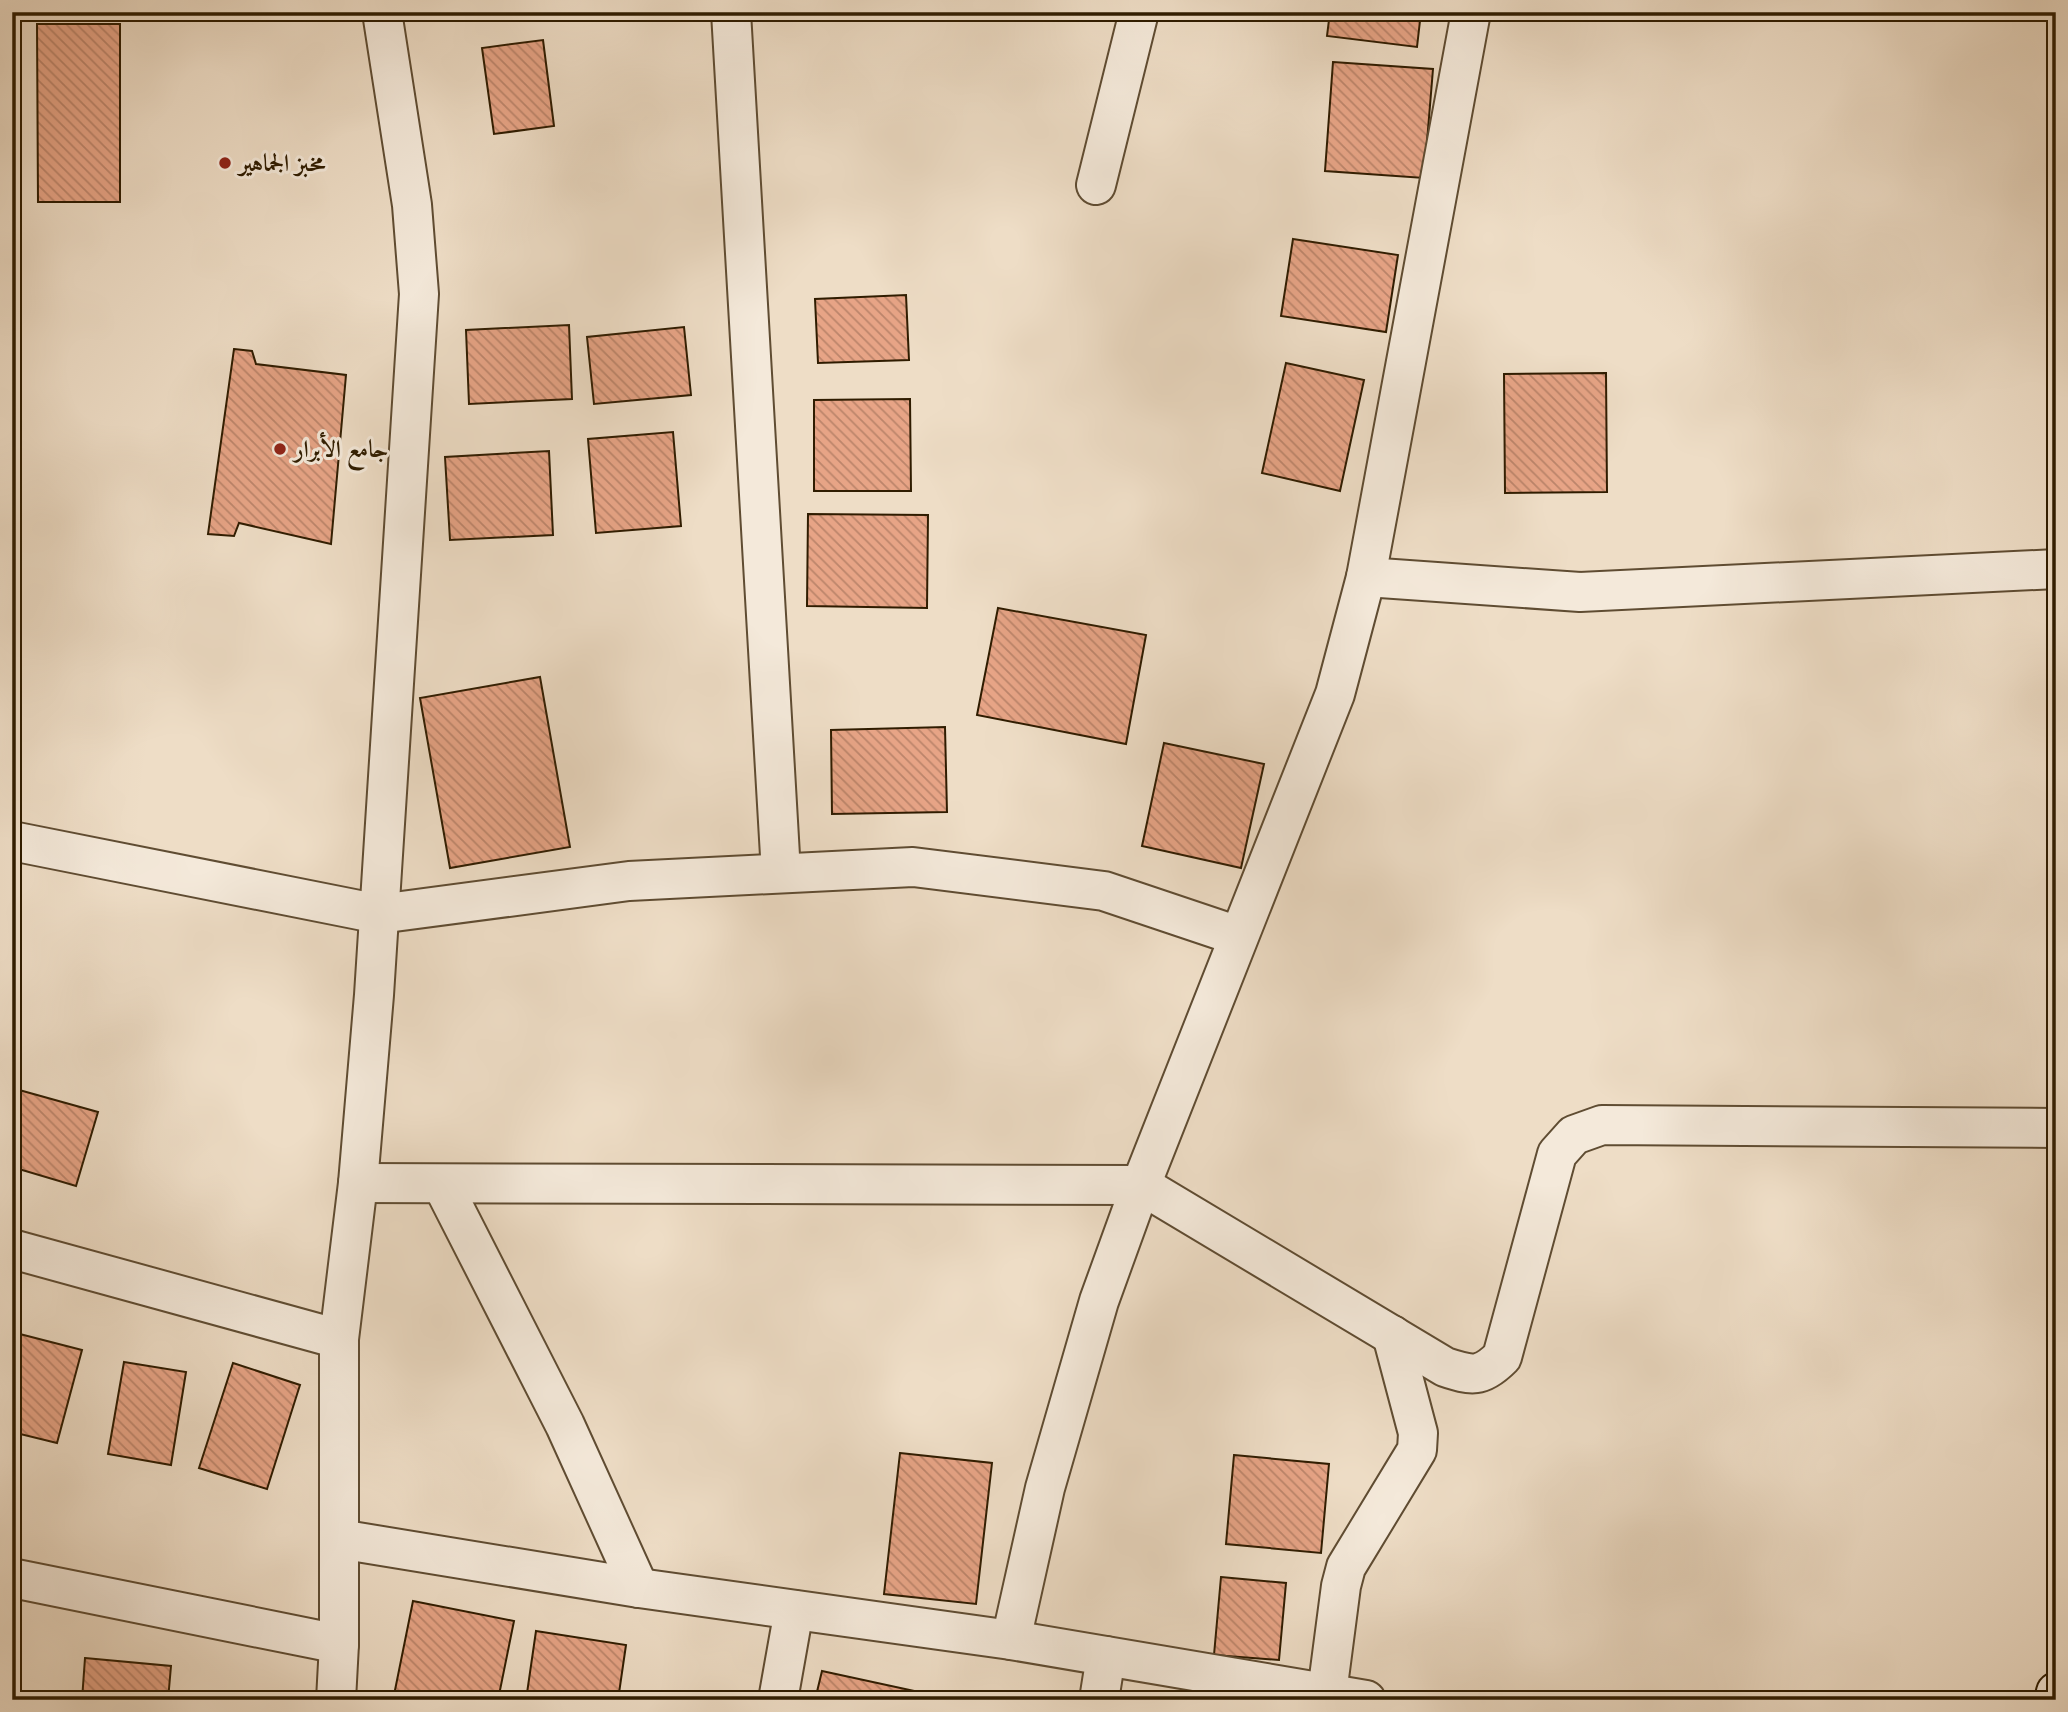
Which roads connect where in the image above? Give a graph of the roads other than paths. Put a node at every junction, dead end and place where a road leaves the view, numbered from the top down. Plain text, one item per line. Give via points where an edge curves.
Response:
1 (382, 12) edge
2 (732, 12) edge
3 (1139, 12) edge
4 (1471, 12) edge
5 (1096, 185) dead end
6 (2056, 569) edge
7 (1366, 577) junction
8 (12, 841) edge
9 (781, 873) junction
10 (379, 914) junction
11 (1238, 936) junction
12 (2056, 1128) edge
13 (358, 1183) junction
14 (442, 1184) junction
15 (1141, 1185) junction
16 (12, 1249) edge
17 (1392, 1335) junction
18 (339, 1339) junction
19 (339, 1539) junction
20 (12, 1578) edge
21 (639, 1588) junction
22 (794, 1610) junction
23 (1011, 1640) junction
24 (339, 1644) junction
25 (1106, 1656) junction
26 (2056, 1692) edge
27 (1327, 1693) junction
28 (336, 1700) edge
29 (778, 1700) edge
30 (1099, 1700) edge
31 (1366, 1700) edge
32 (2054, 1700) edge

1 - 10 street via 412,205 419,294
2 - 9 street
3 - 5 street
4 - 7 street
6 - 7 street via 1580,592
7 - 11 street via 1335,694
8 - 10 street
9 - 10 street via 629,881
9 - 11 street via 913,867 1104,891
10 - 13 street
11 - 15 street
12 - 17 street via 1602,1125 1574,1135 1557,1154 1502,1357 1488,1371 1469,1375 1445,1367
13 - 14 street
13 - 18 street
14 - 15 street
14 - 21 street via 565,1425
15 - 17 street
15 - 23 street via 1099,1301 1045,1488
16 - 18 street
17 - 27 street via 1418,1433 1417,1450 1346,1567
18 - 19 street
19 - 21 street
19 - 24 street
20 - 24 street
21 - 22 street
22 - 23 street
22 - 29 street
23 - 25 street
24 - 28 street
25 - 27 street
25 - 30 street
26 - 32 street
27 - 31 street

